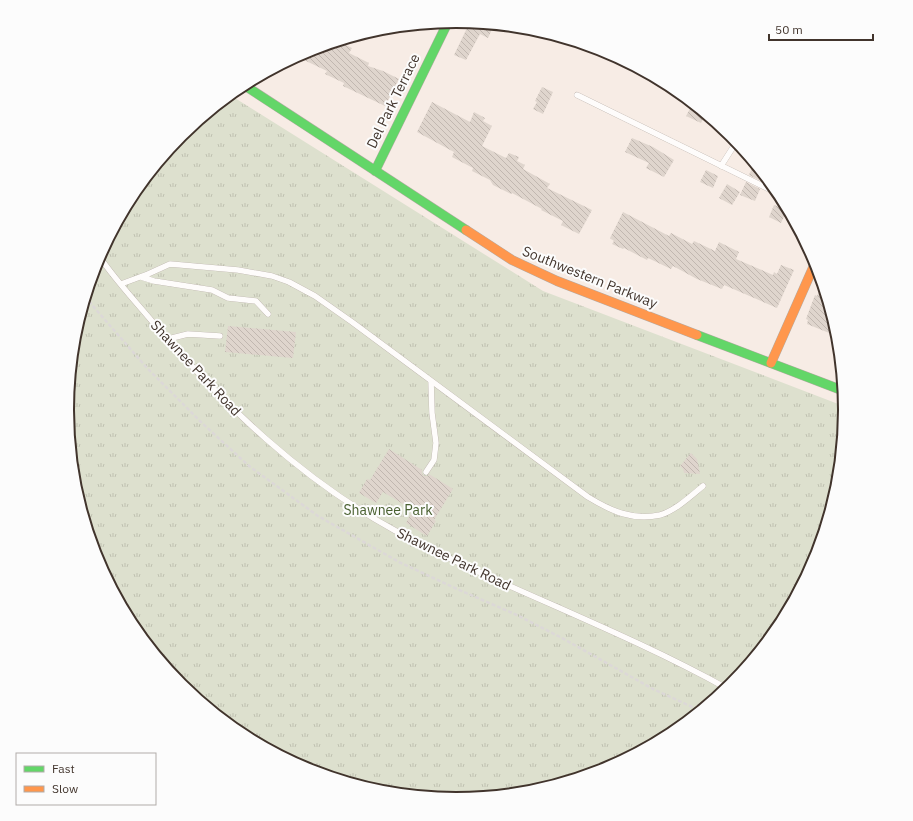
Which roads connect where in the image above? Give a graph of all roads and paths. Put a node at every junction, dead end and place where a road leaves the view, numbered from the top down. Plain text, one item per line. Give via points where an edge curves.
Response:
1 (445, 28) edge
2 (250, 88) edge
3 (577, 95) dead end
4 (733, 147) edge
5 (721, 166) junction
6 (375, 171) junction
7 (769, 190) edge
8 (104, 262) edge
9 (812, 270) edge
10 (141, 277) junction
11 (121, 284) junction
12 (268, 314) dead end
13 (220, 336) dead end
14 (168, 339) junction
15 (771, 363) junction
16 (431, 381) junction
17 (838, 389) edge
18 (426, 472) dead end
19 (704, 486) dead end
20 (722, 686) edge

1 - 6 street, Del Park Terrace
2 - 6 street, Southwestern Parkway
3 - 5 lane
4 - 5 lane
5 - 7 lane
6 - 15 street, Southwestern Parkway via 512,260 534,271
8 - 11 lane, Shawnee Park Road
9 - 15 street
10 - 11 lane
10 - 12 lane via 212,290 228,298 256,301
10 - 16 lane via 170,264 238,270 289,282 327,304
11 - 14 lane, Shawnee Park Road
13 - 14 lane via 188,334
14 - 20 lane, Shawnee Park Road via 242,418 275,448 364,514 455,561 643,645
15 - 17 street, Southwestern Parkway
16 - 18 lane via 436,442 434,460
16 - 19 lane via 588,497 609,509 634,517 661,515 678,506

